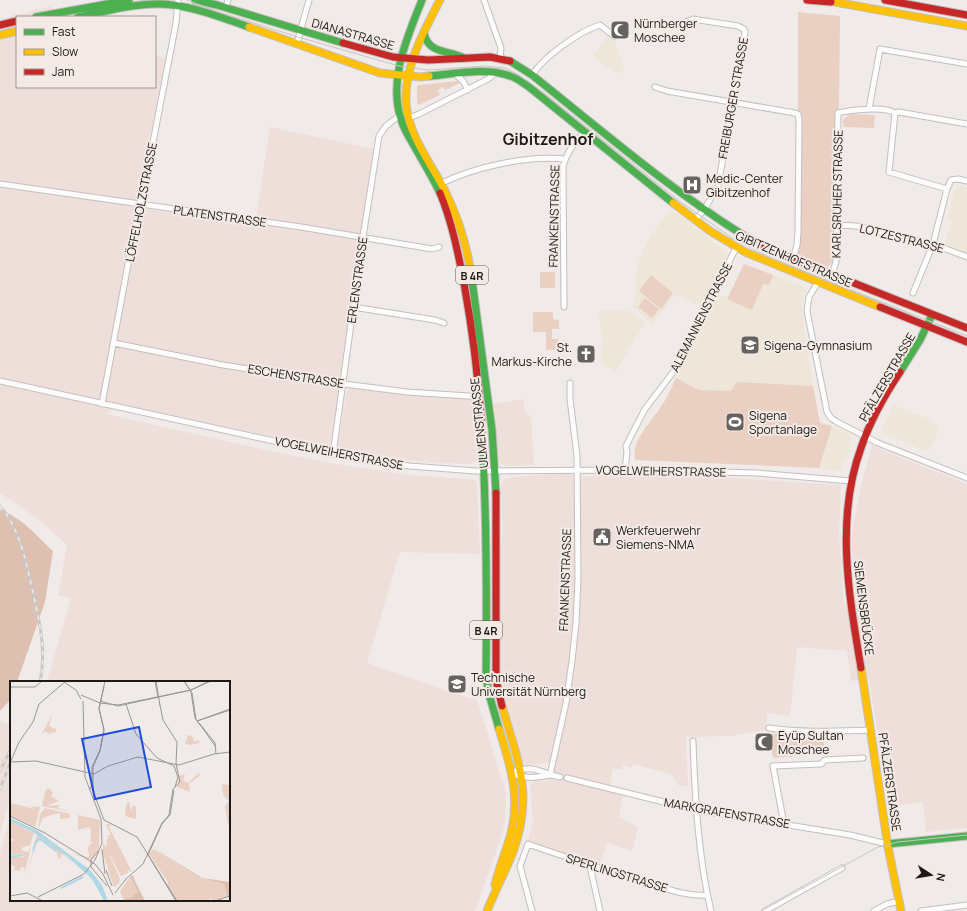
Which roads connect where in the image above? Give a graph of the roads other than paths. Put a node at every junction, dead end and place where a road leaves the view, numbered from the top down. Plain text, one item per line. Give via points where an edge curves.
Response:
1 (129, 0) edge
2 (195, 0) edge
3 (228, 0) edge
4 (310, 0) edge
5 (422, 0) edge
6 (440, 0) edge
7 (484, 0) edge
8 (807, 0) edge
9 (824, 0) edge
10 (885, 0) edge
11 (178, 3) edge
12 (844, 4) junction
13 (226, 8) junction
14 (967, 15) edge
15 (41, 16) edge
16 (83, 16) edge
17 (16, 21) edge
18 (686, 22) dead end
19 (0, 25) edge
20 (967, 26) edge
21 (300, 30) junction
22 (16, 31) edge
23 (424, 33) junction
24 (0, 35) edge
25 (614, 36) dead end
26 (297, 43) junction
27 (401, 58) junction
28 (464, 58) junction
29 (500, 58) junction
30 (414, 60) junction
31 (967, 64) edge
32 (455, 74) junction
33 (495, 74) junction
34 (398, 75) junction
35 (532, 75) junction
36 (409, 76) junction
37 (655, 87) dead end
38 (468, 90) junction
39 (732, 102) junction
40 (870, 109) junction
41 (895, 113) junction
42 (399, 116) junction
43 (412, 117) junction
44 (967, 124) edge
45 (585, 131) junction
46 (565, 159) junction
47 (967, 181) edge
48 (442, 183) junction
49 (0, 184) edge
50 (947, 188) junction
51 (139, 205) junction
52 (704, 210) junction
53 (695, 220) junction
54 (836, 225) junction
55 (363, 237) junction
56 (933, 244) junction
57 (439, 247) dead end
58 (736, 248) junction
59 (967, 257) edge
60 (792, 259) junction
61 (832, 275) junction
62 (818, 282) junction
63 (914, 293) dead end
64 (353, 307) junction
65 (564, 307) dead end
66 (932, 314) junction
67 (444, 323) dead end
68 (928, 326) junction
69 (967, 328) edge
70 (967, 342) edge
71 (114, 343) junction
72 (0, 381) edge
73 (344, 384) junction
74 (570, 384) dead end
75 (480, 400) junction
76 (102, 404) junction
77 (866, 436) junction
78 (333, 454) junction
79 (578, 470) junction
80 (625, 470) junction
81 (485, 471) junction
82 (496, 472) junction
83 (967, 478) edge
84 (851, 481) junction
85 (849, 496) joint
86 (870, 726) junction
87 (769, 728) dead end
88 (693, 741) dead end
89 (863, 758) dead end
90 (521, 769) junction
91 (512, 773) junction
92 (550, 775) junction
93 (560, 777) dead end
94 (523, 778) junction
95 (567, 778) dead end
96 (696, 810) junction
97 (784, 824) junction
98 (967, 836) edge
99 (887, 844) junction
100 (590, 866) junction
101 (842, 868) dead end
102 (708, 895) junction
103 (492, 897) junction
104 (899, 901) junction
105 (967, 905) edge
106 (487, 911) edge
107 (532, 911) edge
108 (600, 911) edge
109 (711, 911) edge
110 (765, 911) edge
111 (874, 911) edge
112 (901, 911) edge
113 (921, 911) edge

1 - 15 main road
2 - 13 main road, DIANASTRASSE
3 - 13 street
4 - 21 street, DIANASTRASSE
5 - 27 main road, B 4R
6 - 23 main road, B 4R
7 - 29 street via 501,48
8 - 12 main road
9 - 12 main road
10 - 14 main road
11 - 16 main road, DIANASTRASSE via 138,6
11 - 26 main road, DIANASTRASSE
11 - 51 street, LÖFFELHOLZSTRASSE
12 - 20 main road
13 - 21 main road, DIANASTRASSE
17 - 19 main road
18 - 39 street, FREIBURGER STRASSE via 693,19 744,29
21 - 26 street, DIANASTRASSE
21 - 27 main road, DIANASTRASSE
22 - 24 main road
23 - 28 main road via 425,40 433,48
23 - 30 main road, B 4R
25 - 35 street via 600,25 592,27 577,35
26 - 34 main road, DIANASTRASSE via 367,69
27 - 30 main road, GIBITZENHOFSTRASSE
27 - 34 main road, B 4R
28 - 29 main road, GIBITZENHOFSTRASSE
28 - 30 main road, GIBITZENHOFSTRASSE
29 - 35 main road, GIBITZENHOFSTRASSE via 516,64
30 - 36 main road, B 4R
31 - 40 street via 880,49
32 - 33 main road, GIBITZENHOFSTRASSE
32 - 36 main road, GIBITZENHOFSTRASSE
32 - 38 street
33 - 38 street
33 - 45 main road, GIBITZENHOFSTRASSE via 512,76 522,81
34 - 36 main road, GIBITZENHOFSTRASSE
34 - 42 main road, ULMENSTRASSE / B 4R
35 - 52 main road, GIBITZENHOFSTRASSE
36 - 43 main road, ULMENSTRASSE / B 4R via 406,97
37 - 39 street
38 - 43 street
39 - 52 street, FREIBURGER STRASSE via 718,186
39 - 60 street via 798,114 798,232
40 - 41 street
40 - 54 street, KARLSRUHER STRASSE via 838,113
41 - 44 street
41 - 50 street via 889,172
42 - 55 street, ERLENSTRASSE via 386,126 379,136
42 - 75 main road, ULMENSTRASSE / B 4R via 439,191 452,225 470,310
43 - 48 main road, ULMENSTRASSE / B 4R via 415,134
45 - 46 street, FRANKENSTRASSE
45 - 53 main road, GIBITZENHOFSTRASSE
46 - 48 street via 536,158 510,162 474,171
46 - 65 street, FRANKENSTRASSE
47 - 50 street via 951,180
48 - 82 main road, ULMENSTRASSE / B 4R via 460,226 470,267
49 - 51 street, PLATENSTRASSE
50 - 56 street
51 - 55 street, PLATENSTRASSE
51 - 71 street, LÖFFELHOLZSTRASSE
52 - 53 street, FREIBURGER STRASSE
52 - 60 main road, GIBITZENHOFSTRASSE via 749,239
53 - 58 main road, GIBITZENHOFSTRASSE
54 - 56 street, LOTZESTRASSE via 856,226
54 - 61 street, KARLSRUHER STRASSE via 836,262
55 - 57 street, PLATENSTRASSE via 432,249
55 - 64 street, ERLENSTRASSE
56 - 59 street, LOTZESTRASSE
56 - 63 street
58 - 62 main road, GIBITZENHOFSTRASSE
58 - 80 street, ALEMANNENSTRASSE via 674,371 645,408 626,446
60 - 61 main road, GIBITZENHOFSTRASSE
61 - 66 main road, GIBITZENHOFSTRASSE
62 - 68 main road, GIBITZENHOFSTRASSE
62 - 77 street via 809,297 807,311 826,412 837,422
64 - 67 street
64 - 73 street, ERLENSTRASSE
66 - 68 main road, PFÄLZERSTRASSE
66 - 69 main road, GIBITZENHOFSTRASSE
68 - 70 main road, GIBITZENHOFSTRASSE
68 - 77 main road, PFÄLZERSTRASSE via 884,398
71 - 73 street, ESCHENSTRASSE via 223,365
71 - 76 street, LÖFFELHOLZSTRASSE
72 - 76 street, VOGELWEIHERSTRASSE
73 - 75 street, ESCHENSTRASSE via 469,396
73 - 78 street, ERLENSTRASSE
74 - 79 street, FRANKENSTRASSE
75 - 81 main road, ULMENSTRASSE / B 4R
76 - 78 street, VOGELWEIHERSTRASSE
77 - 83 street
77 - 84 main road, PFÄLZERSTRASSE
78 - 81 street, VOGELWEIHERSTRASSE via 410,466
79 - 80 street, VOGELWEIHERSTRASSE
79 - 82 street, VOGELWEIHERSTRASSE
79 - 92 street, FRANKENSTRASSE via 576,623 566,703
80 - 84 street, VOGELWEIHERSTRASSE via 757,473
81 - 82 street, VOGELWEIHERSTRASSE
81 - 91 main road, ULMENSTRASSE / B 4R via 488,563 486,674 488,694
82 - 90 main road, ULMENSTRASSE / B 4R via 496,680
84 - 85 main road, PFÄLZERSTRASSE
85 - 86 main road, SIEMENSBRÜCKE via 845,528 847,572
86 - 87 street via 813,732
86 - 99 main road, PFÄLZERSTRASSE
88 - 96 street
89 - 97 street via 825,760 821,764 773,766
90 - 91 street
90 - 92 street via 536,768
90 - 94 main road, ULMENSTRASSE / B 4R
91 - 94 street
91 - 103 main road, B 4R via 514,820
92 - 93 street
92 - 94 street
94 - 103 main road, B 4R via 524,806 519,833 501,881
95 - 96 street, MARKGRAFENSTRASSE
96 - 97 street, MARKGRAFENSTRASSE
96 - 102 street
97 - 99 street, MARKGRAFENSTRASSE
98 - 99 main road
99 - 104 main road, PFÄLZERSTRASSE
100 - 102 street, SPERLINGSTRASSE via 675,891 698,896
100 - 107 street, SPERLINGSTRASSE via 528,844 520,872
100 - 108 street
101 - 110 street
102 - 109 street
103 - 106 main road, B 4R
104 - 111 street
104 - 112 main road, PFÄLZERSTRASSE
105 - 113 street

